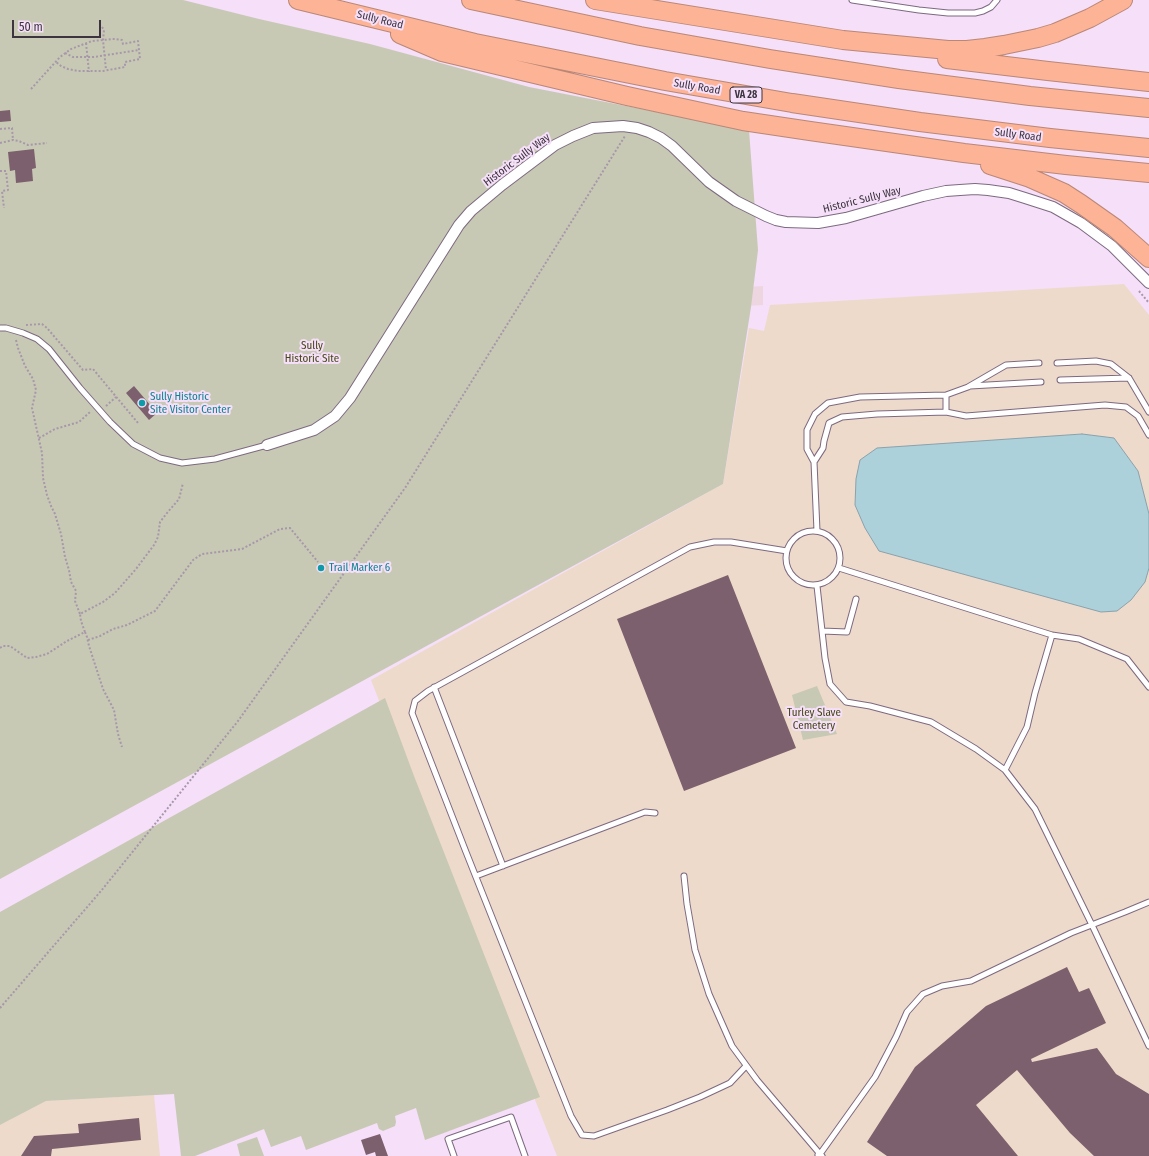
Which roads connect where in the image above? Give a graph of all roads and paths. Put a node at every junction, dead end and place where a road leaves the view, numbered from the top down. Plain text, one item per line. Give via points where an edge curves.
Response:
1 (298, 0) edge
2 (471, 0) edge
3 (595, 0) edge
4 (852, 0) edge
5 (997, 0) edge
6 (1123, 0) edge
7 (347, 12) junction
8 (102, 27) dead end
9 (103, 40) junction
10 (843, 40) junction
11 (86, 43) junction
12 (139, 50) junction
13 (65, 53) junction
14 (104, 56) junction
15 (87, 57) junction
16 (56, 62) junction
17 (106, 70) junction
18 (89, 72) junction
19 (1149, 82) edge
20 (31, 89) dead end
21 (1149, 108) edge
22 (631, 127) junction
23 (0, 129) edge
24 (13, 140) junction
25 (0, 143) edge
26 (47, 143) dead end
27 (916, 146) junction
28 (1149, 148) edge
29 (0, 171) edge
30 (1149, 174) edge
31 (4, 208) dead end
32 (1149, 258) edge
33 (1149, 282) edge
34 (1139, 291) dead end
35 (1149, 303) edge
36 (0, 328) edge
37 (6, 328) junction
38 (14, 330) junction
39 (1039, 363) dead end
40 (1057, 363) dead end
41 (1129, 378) junction
42 (1060, 380) dead end
43 (1041, 382) dead end
44 (968, 386) junction
45 (946, 395) junction
46 (946, 412) junction
47 (1149, 412) edge
48 (85, 417) dead end
49 (138, 424) dead end
50 (1149, 435) edge
51 (39, 438) junction
52 (267, 445) joint
53 (814, 462) junction
54 (183, 483) dead end
55 (817, 531) junction
56 (787, 551) junction
57 (318, 562) dead end
58 (839, 568) junction
59 (817, 586) junction
60 (856, 599) dead end
61 (80, 614) junction
62 (822, 631) junction
63 (85, 632) junction
64 (1052, 635) junction
65 (88, 640) junction
66 (0, 648) edge
67 (1149, 686) edge
68 (434, 687) junction
69 (122, 747) dead end
70 (1005, 770) junction
71 (655, 813) dead end
72 (503, 866) junction
73 (476, 876) junction
74 (684, 876) dead end
75 (1149, 902) edge
76 (1092, 925) junction
77 (0, 1008) edge
78 (1149, 1046) edge
79 (746, 1066) junction
80 (820, 1155) edge
81 (454, 1156) edge
82 (525, 1156) edge

1 - 7 highway, Sully Road / VA 28
2 - 21 highway via 632,34 785,61 1030,96
3 - 10 highway
4 - 5 lane via 948,13 983,11
6 - 10 highway via 1055,33 998,46 948,50
7 - 27 highway via 442,52 627,96 743,121
7 - 28 highway, Sully Road / VA 28 via 418,30 664,82 920,122
8 - 9 path
9 - 11 path
9 - 12 path via 122,40 122,44 138,41
9 - 14 path
10 - 19 highway via 940,58
11 - 13 path
11 - 15 path
12 - 14 path
12 - 17 path via 140,59 125,62 125,67
13 - 15 path via 73,58
13 - 16 path
14 - 15 path
14 - 17 path
15 - 18 path
16 - 18 path via 68,69
16 - 20 path
17 - 18 path
22 - 33 street, Historic Sully Way via 661,138 722,192 750,209 776,220 818,223 832,221 946,191 975,189 1009,193 1053,207 1081,223 1112,246
22 - 52 street, Historic Sully Way via 593,128 555,145 502,184 471,211 459,225 350,398 335,416 314,430
22 - 77 path via 401,494 238,721 101,891
23 - 24 path via 12,128
24 - 25 path
24 - 26 path via 28,145
27 - 30 highway
27 - 32 highway via 952,158 995,166 1046,184 1099,216
29 - 31 path via 6,171 8,190 2,190
34 - 35 path
36 - 37 lane
37 - 38 lane
37 - 49 path via 42,324 83,370 92,369
38 - 51 path via 18,348 36,390 32,408
38 - 52 lane via 50,349 110,422 133,444 160,458 182,463 215,460
39 - 44 lane via 1006,365
40 - 41 lane via 1096,361 1111,364
41 - 42 lane
41 - 47 lane
43 - 44 lane
44 - 45 lane
45 - 46 lane
45 - 53 lane via 860,397 828,403 815,414 808,430 807,449
46 - 50 lane via 966,416 1105,406 1126,407 1138,416
46 - 53 lane via 842,417 829,423 823,448
48 - 51 path via 79,422 56,429
51 - 61 path via 43,478 61,534
53 - 55 lane
54 - 61 path via 179,499 160,522 154,545 136,569 115,593
55 - 56 lane via 809,531 795,538
55 - 58 lane via 831,538 836,544 841,560
56 - 59 lane via 788,569 793,576 808,586
56 - 68 lane via 731,542 714,542 690,547
57 - 65 path via 290,528 280,529 242,549 202,554 193,560 155,611
58 - 59 lane via 830,580
58 - 64 lane
59 - 62 lane
60 - 62 lane via 847,632
61 - 63 path
62 - 70 lane via 830,684 846,702 931,722
63 - 65 path
63 - 66 path via 47,654 36,657 27,658 10,646
64 - 67 lane via 1080,639 1126,659
64 - 70 lane via 1027,726
65 - 69 path via 103,688 114,710
68 - 72 lane
68 - 73 lane via 415,701 412,713
70 - 76 lane via 1035,809
71 - 72 lane via 645,812
72 - 73 lane
73 - 79 lane via 571,1116 582,1135 594,1136 667,1110 730,1082
74 - 79 lane via 695,950 709,994 732,1046
75 - 76 lane
76 - 78 lane
76 - 80 lane via 971,981 942,986 924,994 907,1012 875,1077
79 - 80 lane
81 - 82 lane via 448,1139 511,1117

